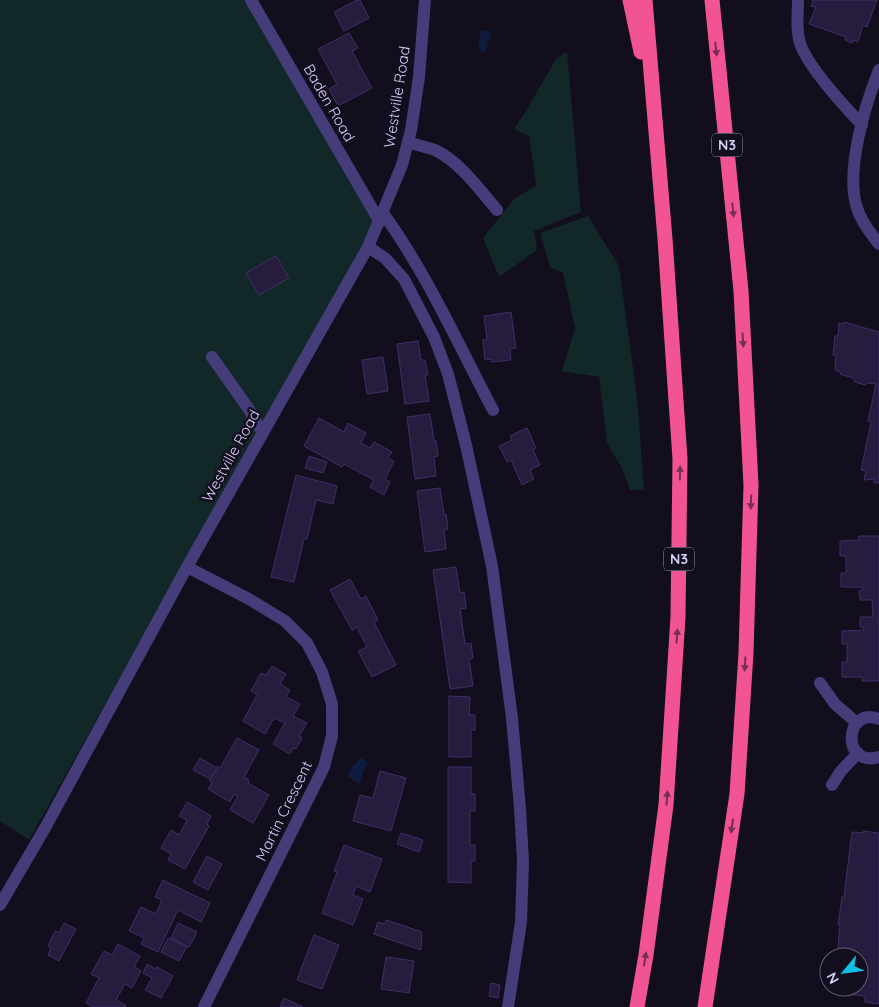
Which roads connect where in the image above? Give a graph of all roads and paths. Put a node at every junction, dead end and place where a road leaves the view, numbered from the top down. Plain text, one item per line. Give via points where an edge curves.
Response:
1 (251, 0) edge
2 (425, 0) edge
3 (630, 0) edge
4 (645, 0) edge
5 (713, 0) edge
6 (798, 0) edge
7 (879, 70) edge
8 (654, 110) junction
9 (862, 125) junction
10 (408, 142) junction
11 (497, 210) dead end
12 (381, 217) junction
13 (879, 244) edge
14 (368, 247) junction
15 (212, 357) dead end
16 (493, 410) dead end
17 (263, 432) junction
18 (187, 567) junction
19 (820, 683) dead end
20 (879, 719) edge
21 (857, 723) junction
22 (858, 753) junction
23 (879, 757) edge
24 (832, 785) dead end
25 (0, 905) edge
26 (204, 1007) edge
27 (508, 1007) edge
28 (637, 1007) edge
29 (705, 1007) edge

1 - 12 street, Baden Road
2 - 10 street, Westville Road via 419,77
3 - 8 highway
4 - 8 highway, N3
5 -> 29 highway, N3 via 741,291 751,485 746,653 737,794
6 - 9 street via 799,40 809,60 830,90
7 - 9 street
28 -> 8 highway, N3 via 666,804 678,617 680,459
9 - 13 street via 853,188 857,208
10 - 11 street via 435,151 451,161
10 - 12 street, Westville Road
12 - 14 street, Westville Road
12 - 16 street, Baden Road via 417,264
14 - 17 street, Westville Road
14 - 27 street via 385,258 404,279 434,337 448,374 466,445 492,566 512,718 523,862 521,922
15 - 17 street
17 - 18 street, Westville Road
18 - 25 street, Westville Road
18 - 26 street, Martin Crescent via 285,622 307,643 322,672 332,704 332,736 324,767
19 - 21 street via 835,704
20 - 21 street via 869,717
21 - 22 street via 851,742
22 - 23 street via 870,758
22 - 24 street

